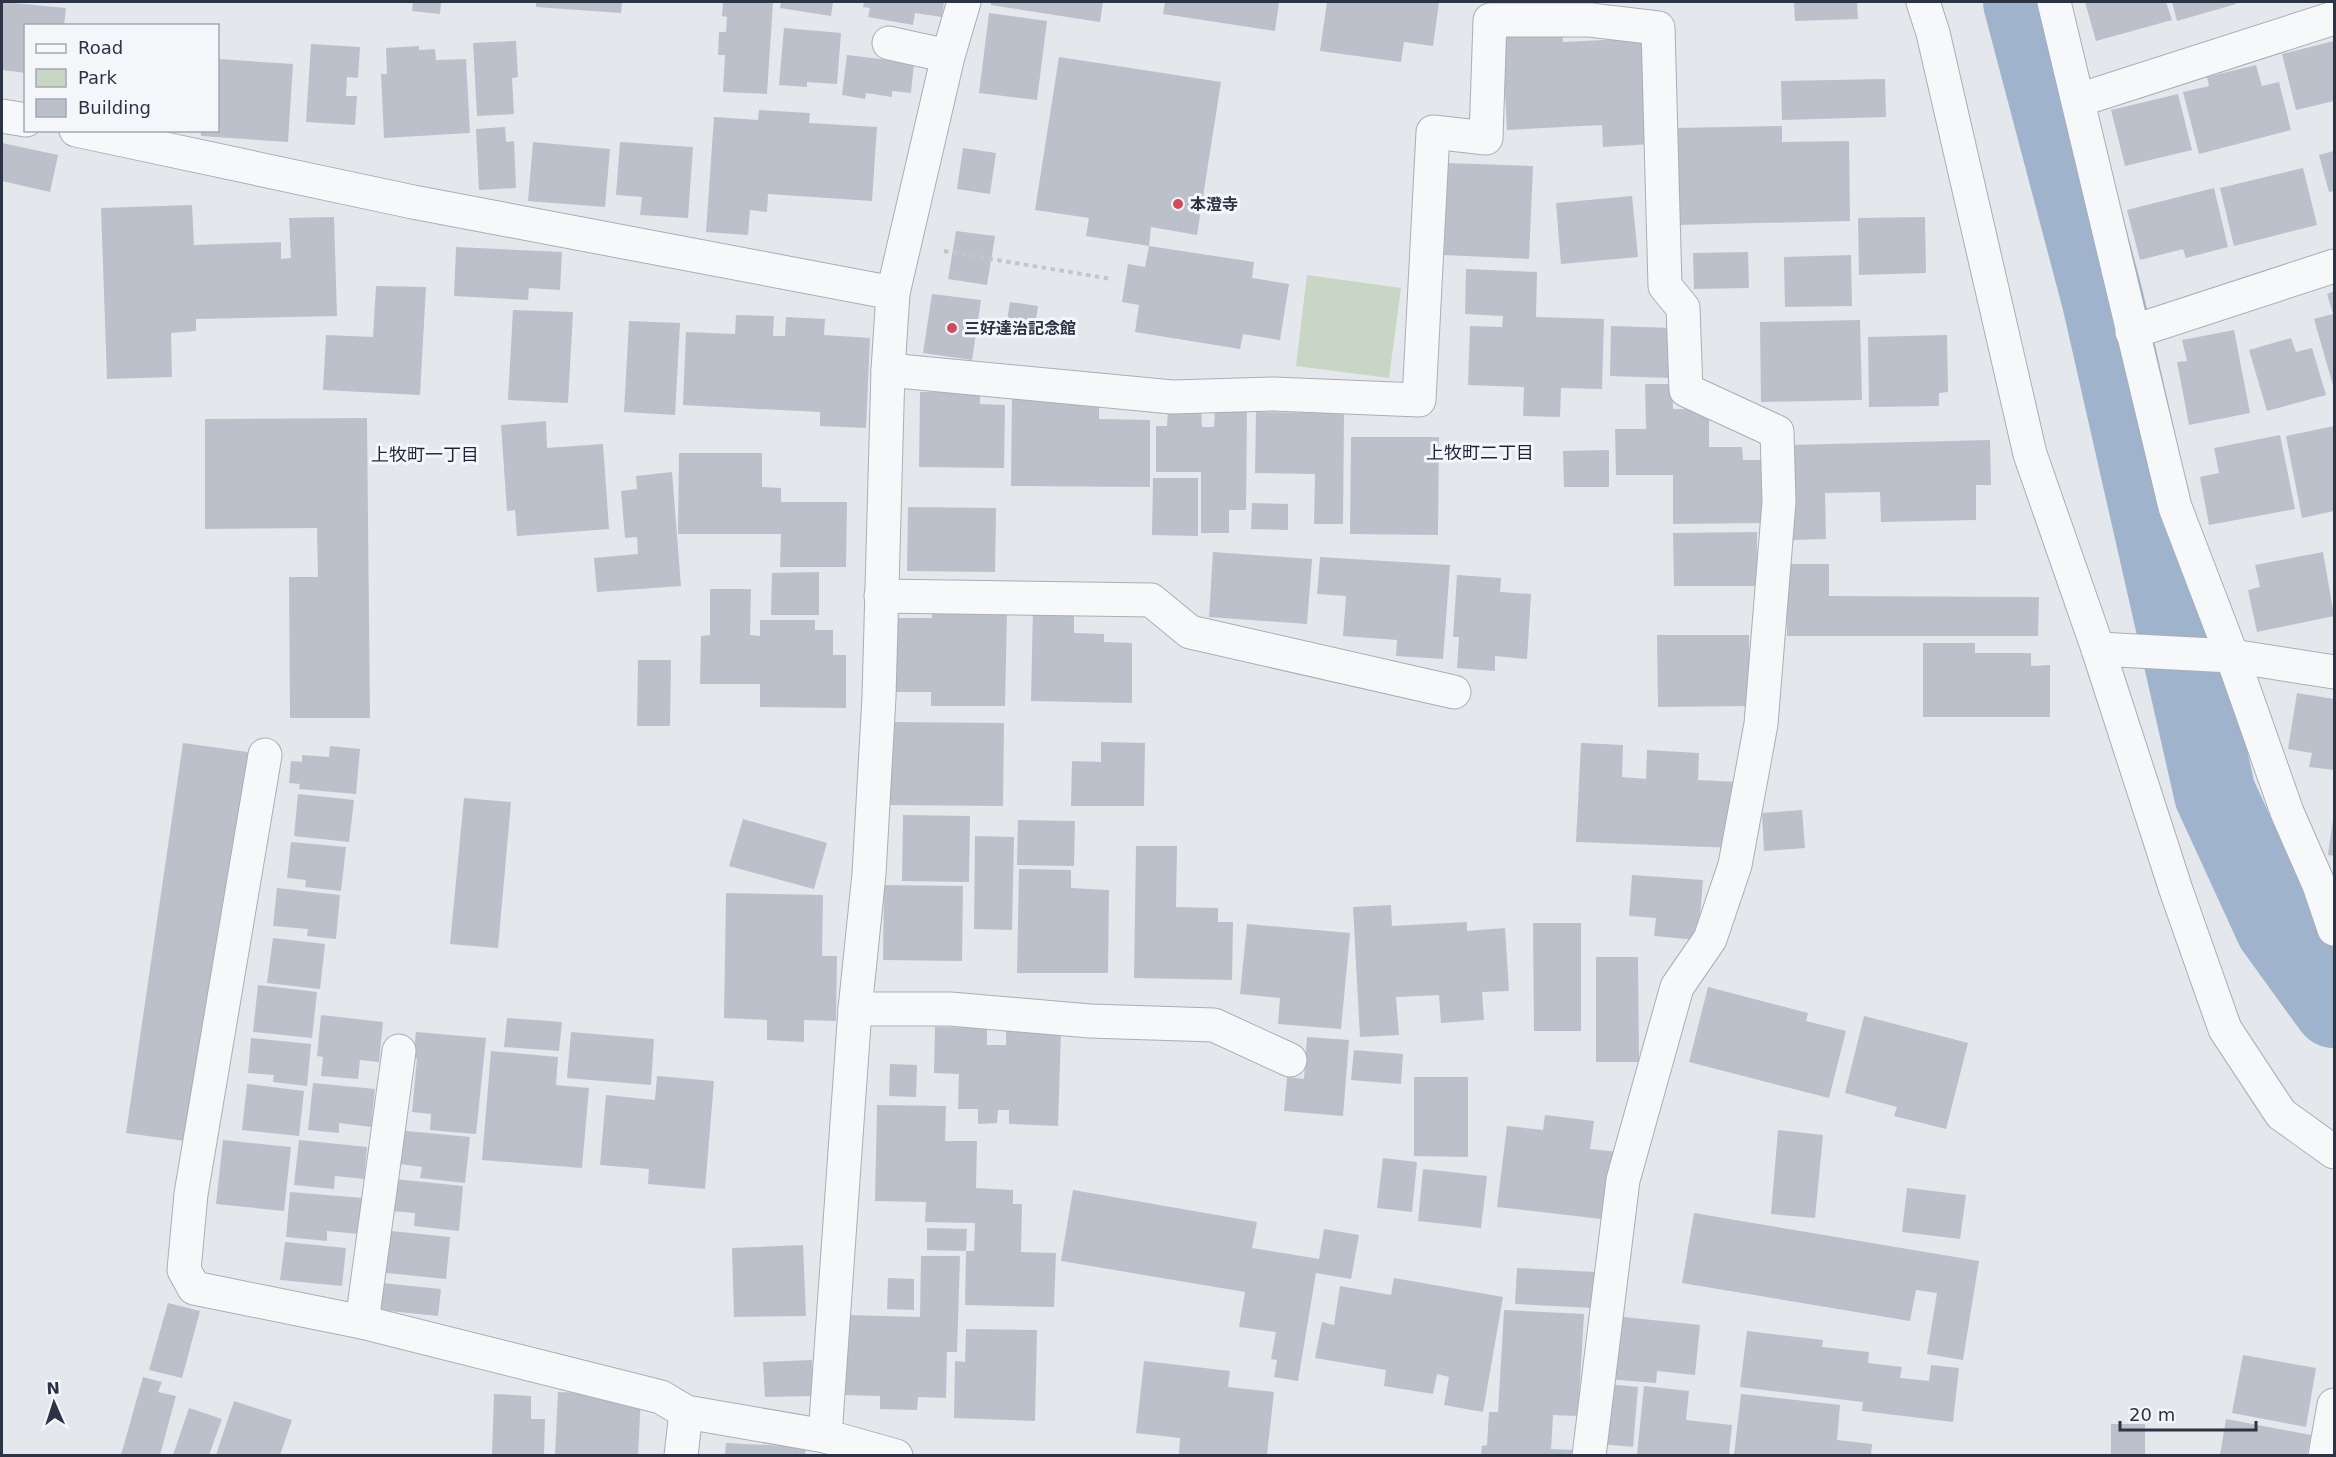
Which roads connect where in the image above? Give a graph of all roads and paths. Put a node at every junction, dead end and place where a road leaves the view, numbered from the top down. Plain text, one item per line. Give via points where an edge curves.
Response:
1 (964, 2) edge
2 (1923, 2) edge
3 (2054, 2) edge
4 (1589, 11) edge
5 (2334, 18) edge
6 (889, 43) dead end
7 (948, 56) junction
8 (2079, 100) junction
9 (2, 116) edge
10 (24, 120) edge
11 (85, 132) edge
12 (905, 244) junction
13 (2334, 266) edge
14 (1111, 279) dead end
15 (893, 293) junction
16 (2132, 332) junction
17 (888, 370) junction
18 (880, 596) junction
19 (2098, 649) junction
20 (2232, 656) junction
21 (2334, 672) edge
22 (1454, 692) dead end
23 (265, 755) dead end
24 (2327, 886) edge
25 (2334, 929) edge
26 (855, 1009) junction
27 (399, 1051) dead end
28 (1290, 1060) dead end
29 (2334, 1152) edge
30 (362, 1322) junction
31 (2334, 1405) edge
32 (686, 1412) junction
33 (825, 1436) junction
34 (681, 1455) edge
35 (896, 1455) edge
36 (1589, 1455) edge
37 (2325, 1455) edge

1 - 7 street
2 - 19 street via 2030,453
3 - 8 street
4 - 17 street via 1490,20 1486,138 1433,132 1419,400 1274,394 1172,397
4 - 36 street via 1658,28 1665,286 1683,308 1686,390 1777,432 1779,502 1761,724 1735,865 1710,939 1677,987 1623,1180
5 - 8 street
6 - 7 street
7 - 12 street
8 - 16 street
9 - 10 street
11 - 15 street via 412,202
12 - 14 path
12 - 15 street
13 - 16 street
15 - 17 street
16 - 20 street via 2175,507
17 - 18 street
18 - 22 street via 1152,600 1190,632
18 - 26 street via 870,862
19 - 20 street
19 - 29 street via 2175,890 2225,1029 2281,1114
20 - 21 street
20 - 24 street via 2287,812
23 - 30 street via 191,1194 184,1270 194,1288
24 - 25 street
26 - 28 street via 950,1009 1090,1021 1214,1025
26 - 33 street
27 - 30 street
30 - 32 street via 661,1397
31 - 37 street
32 - 33 street
32 - 34 street
33 - 35 street

